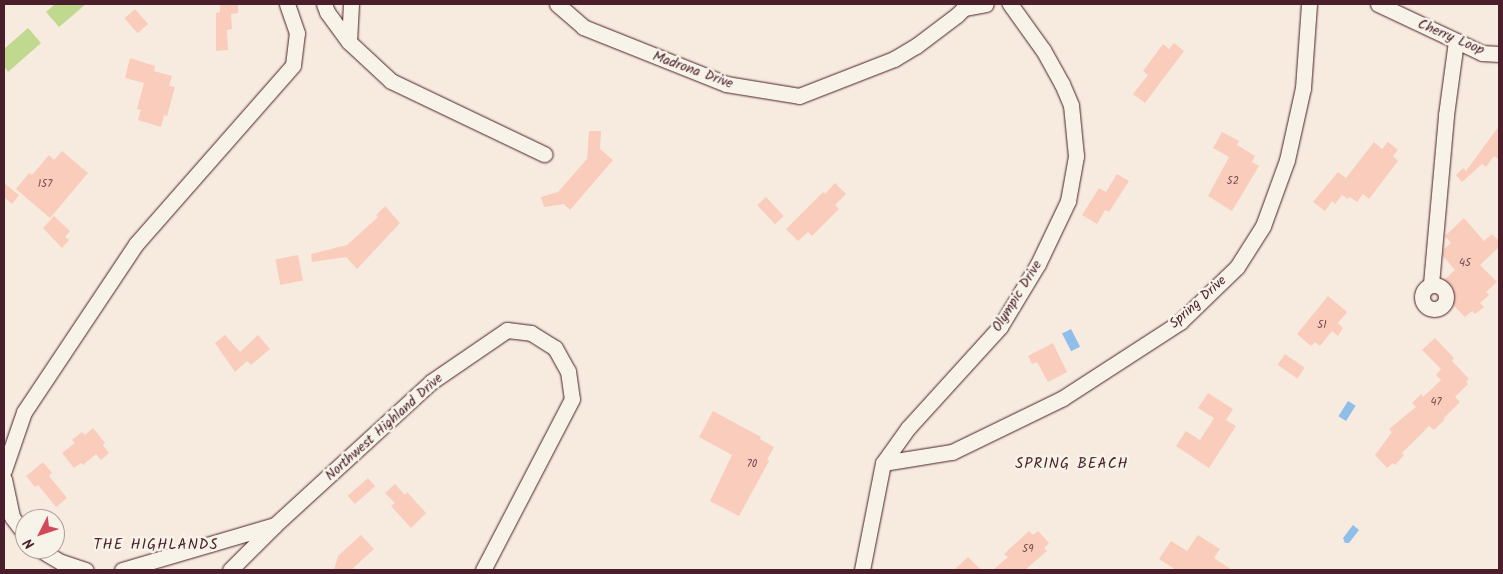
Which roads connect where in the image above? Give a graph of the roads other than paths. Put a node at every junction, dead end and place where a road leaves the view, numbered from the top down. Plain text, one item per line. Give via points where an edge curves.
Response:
1 (286, 4) edge
2 (324, 4) edge
3 (351, 4) edge
4 (557, 4) edge
5 (986, 4) edge
6 (1309, 4) edge
7 (1378, 4) edge
8 (964, 6) edge
9 (1012, 6) edge
10 (1456, 41) junction
11 (349, 42) junction
12 (1499, 55) edge
13 (544, 154) dead end
14 (1431, 284) dead end
15 (883, 463) junction
16 (4, 470) edge
17 (4, 479) edge
18 (15, 521) edge
19 (275, 525) junction
20 (56, 559) edge
21 (86, 570) edge
22 (122, 570) edge
23 (230, 570) edge
24 (483, 570) edge
25 (862, 570) edge

1 - 16 street via 297,33 293,64 136,244 24,412
2 - 11 street
3 - 11 street
4 - 8 street, Madrona Drive via 583,27 726,84 799,96 894,59 916,46
5 - 8 street
6 - 15 street, Spring Drive via 1303,88 1287,160 1263,226 1237,267 1180,322 1063,398 952,452
7 - 10 street, Cherry Loop
9 - 15 street, Olympic Drive via 1043,50 1071,105 1076,156 1068,201 1038,264 1000,327 908,428
10 - 12 street, Cherry Loop via 1482,53
10 - 14 street
11 - 13 street via 391,81
15 - 25 street, Olympic Drive
17 - 18 street
19 - 22 street, Northwest Highland Drive
19 - 23 street
19 - 24 street, Northwest Highland Drive via 431,382 507,330 531,333 555,348 568,371 572,399
20 - 21 street

